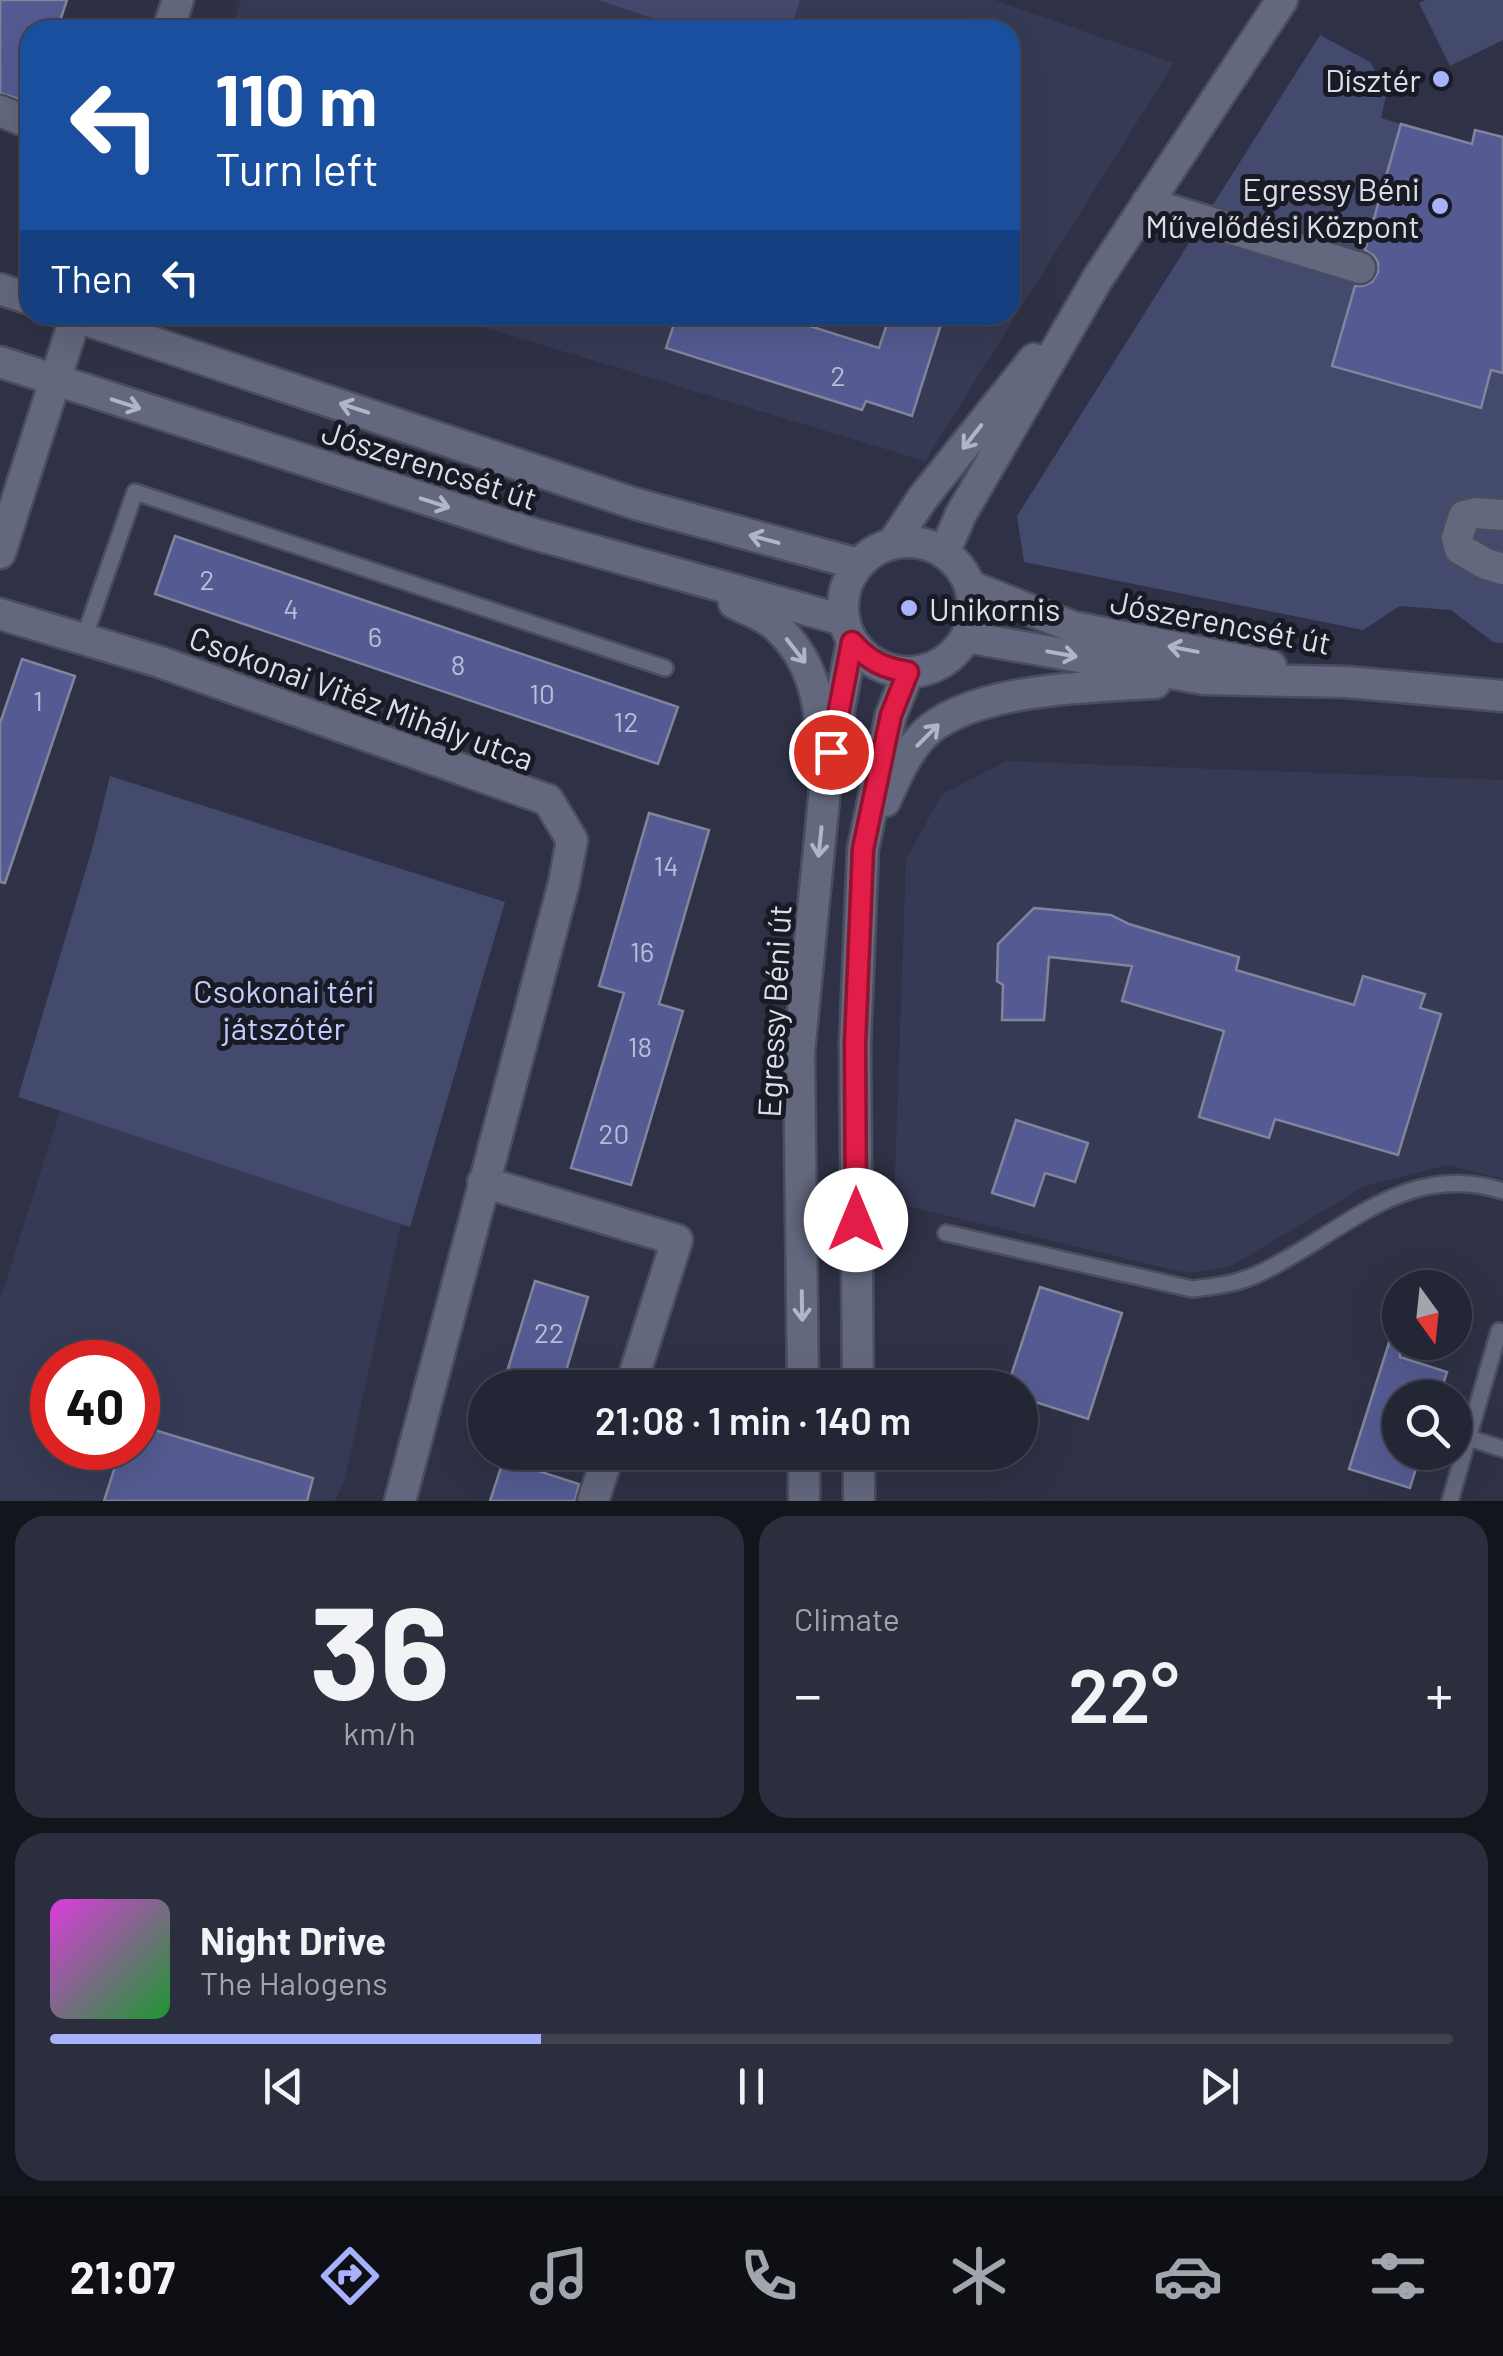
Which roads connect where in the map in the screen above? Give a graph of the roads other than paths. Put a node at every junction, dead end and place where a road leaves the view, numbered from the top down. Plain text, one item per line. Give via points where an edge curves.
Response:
1 (1282, 0) edge
2 (1148, 203) junction
3 (1360, 268) dead end
4 (1098, 278) junction
5 (72, 325) edge
6 (101, 325) edge
7 (0, 362) edge
8 (56, 381) junction
9 (1503, 515) edge
10 (893, 543) junction
11 (0, 553) edge
12 (944, 553) junction
13 (858, 564) junction
14 (1503, 569) edge
15 (687, 578) junction
16 (970, 586) junction
17 (0, 614) edge
18 (847, 631) junction
19 (966, 637) junction
20 (84, 638) junction
21 (665, 668) dead end
22 (908, 672) junction
23 (1204, 679) junction
24 (1347, 682) junction
25 (1503, 696) edge
26 (826, 778) junction
27 (863, 849) junction
28 (483, 1182) junction
29 (1503, 1191) edge
30 (946, 1233) dead end
31 (1500, 1331) dead end
32 (636, 1370) edge
33 (803, 1370) edge
34 (858, 1370) edge
35 (1472, 1425) edge
36 (1472, 1439) edge
37 (1503, 1449) edge
38 (602, 1470) edge
39 (804, 1470) edge
40 (858, 1470) edge
41 (1459, 1470) edge
42 (400, 1501) edge
43 (593, 1501) edge
44 (804, 1501) edge
45 (859, 1501) edge
46 (1450, 1501) edge

1 - 2 street
2 - 3 street
2 - 4 street
4 -> 10 street
4 - 12 street
5 - 8 street
13 -> 6 street, Jószerencsét út via 636,504
7 - 8 street, Jószerencsét út
8 - 11 street
8 -> 15 street, Jószerencsét út
9 - 14 street via 1464,516 1457,538 1460,549
10 - 12 street
10 - 13 street
12 - 16 street
13 - 18 street via 842,600
15 - 18 street, Jószerencsét út
15 -> 26 street via 773,624 805,660 818,704
16 - 19 street
24 -> 16 street, Jószerencsét út via 1073,627
17 - 20 street, Csokonai Vitéz Mihály utca
18 - 22 street via 867,659
18 - 26 street, Egressy Béni út
19 - 22 street via 936,666
19 -> 23 street, Jószerencsét út
20 - 21 lane via 134,492
20 - 28 street, Csokonai Vitéz Mihály utca via 548,800 572,840
22 - 27 street via 891,715
23 - 24 street, Jószerencsét út
27 -> 23 street via 900,768 927,731 958,710 1049,690
24 - 25 street, Jószerencsét út
26 -> 33 street, Egressy Béni út via 800,1054
27 - 34 street via 855,1044
28 - 32 street via 677,1240
28 - 42 street, Csokonai Vitéz Mihály utca
29 - 30 lane via 1446,1184 1396,1194 1261,1273 1192,1289
31 - 35 lane
36 - 37 lane
38 - 43 street
39 - 44 street
40 - 45 street
41 - 46 lane

